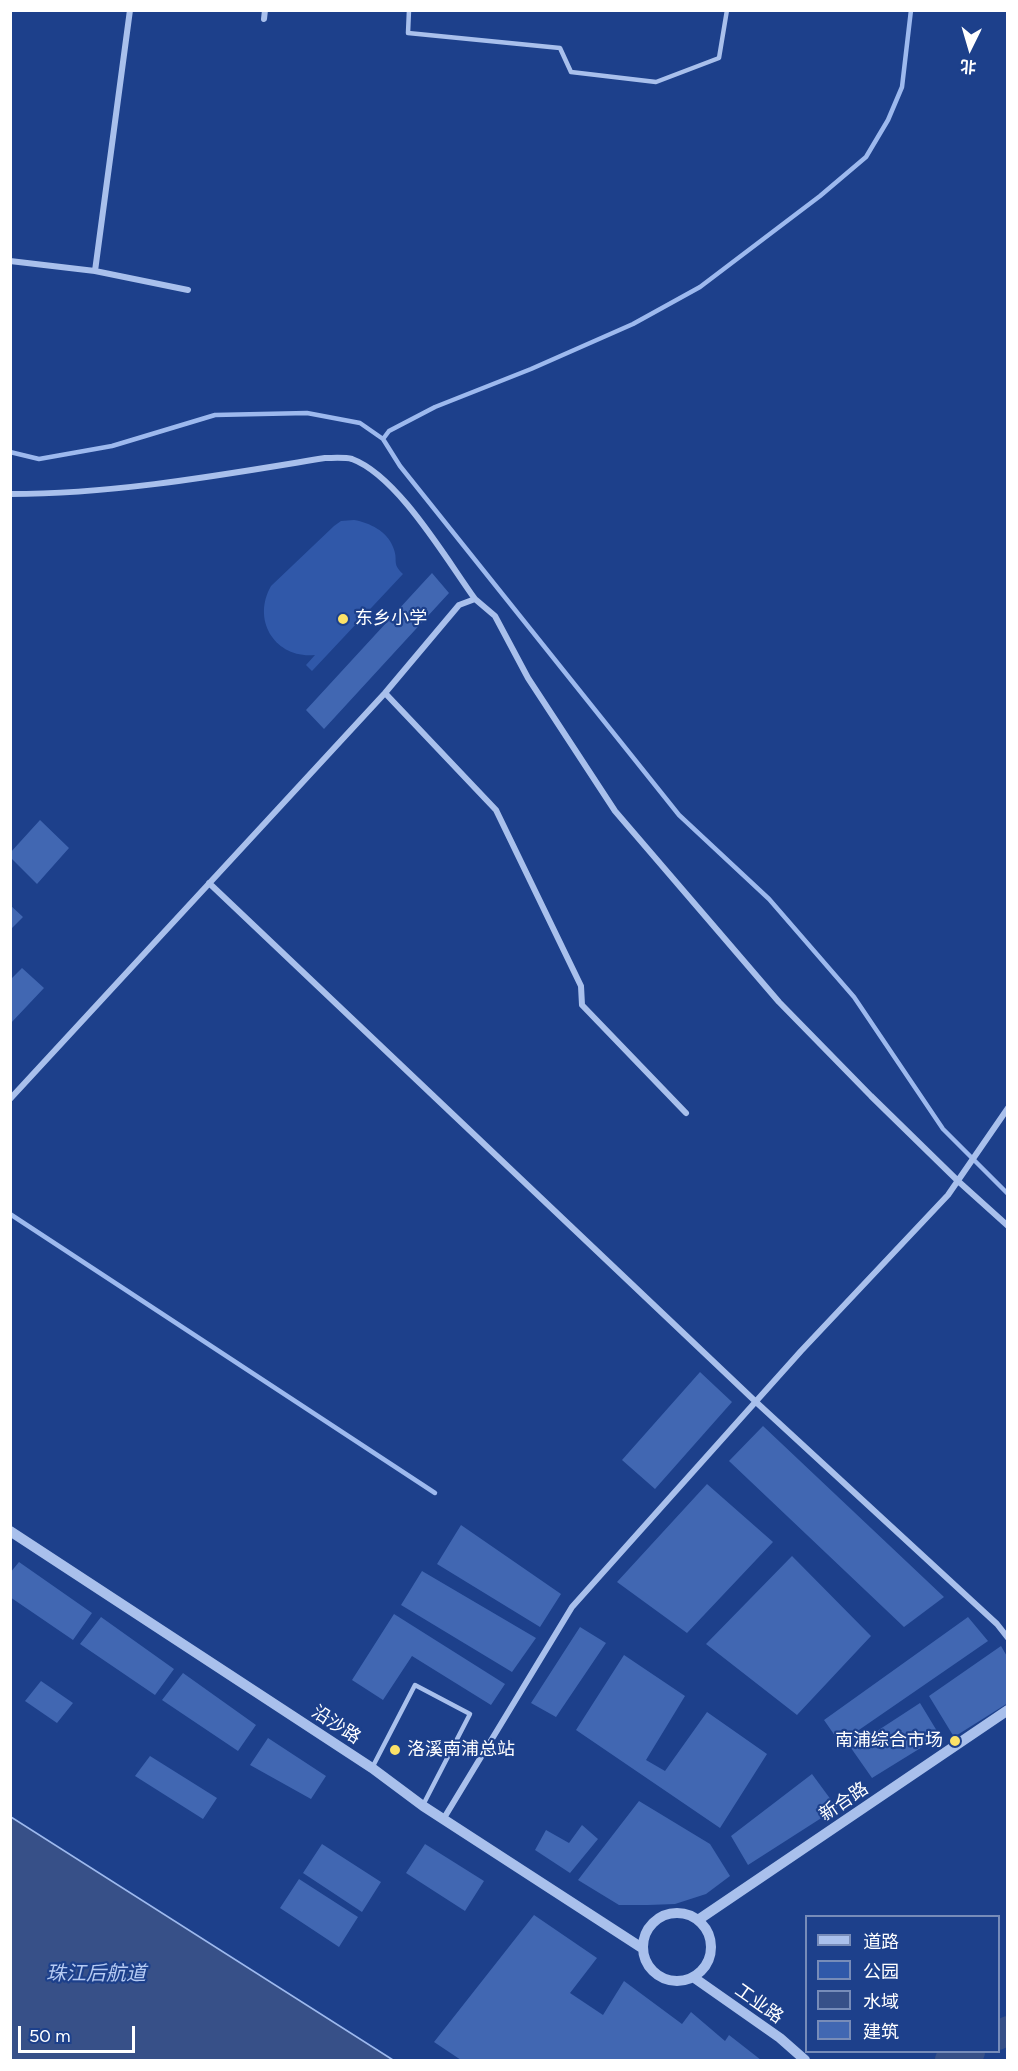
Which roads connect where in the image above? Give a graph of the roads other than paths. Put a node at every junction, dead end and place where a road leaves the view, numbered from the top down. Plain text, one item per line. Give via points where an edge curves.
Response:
1 (130, 10) edge
2 (265, 10) edge
3 (409, 10) edge
4 (727, 10) edge
5 (264, 19) dead end
6 (10, 261) edge
7 (95, 271) junction
8 (188, 290) dead end
9 (10, 494) edge
10 (475, 599) junction
11 (385, 693) junction
12 (209, 883) junction
13 (10, 1099) edge
14 (1008, 1108) edge
15 (686, 1113) dead end
16 (958, 1181) junction
17 (1008, 1226) edge
18 (756, 1402) junction
19 (10, 1531) edge
20 (1008, 1638) edge
21 (1008, 1710) edge
22 (372, 1768) junction
23 (423, 1806) junction
24 (444, 1818) junction
25 (698, 1920) junction
26 (642, 1948) junction
27 (693, 1977) junction
28 (805, 2061) edge

1 - 7 street
2 - 5 street
3 - 4 lane via 408,33 560,48 571,72 656,82 719,58
6 - 7 street
7 - 8 street
9 - 10 street via 169,483 325,458 351,459 378,474 405,501
10 - 11 street via 459,605
10 - 16 street via 495,616 528,678 615,812 779,1002
11 - 12 street
11 - 15 street via 496,810 581,986 582,1005
12 - 13 street
12 - 18 street
14 - 16 street
16 - 17 street
16 - 18 street
18 - 20 street
18 - 24 street via 572,1607
19 - 22 street, 沿沙路
21 - 25 street, 新合路
22 - 23 street, 沿沙路
22 - 23 lane via 415,1685 470,1714
23 - 24 street, 沿沙路
24 - 26 street, 沿沙路
25 - 26 street via 677,1913 656,1920 647,1930
25 - 27 street via 711,1948 708,1960
26 - 27 street via 651,1969 659,1976 670,1980
27 - 28 street, 工业路 via 780,2038

